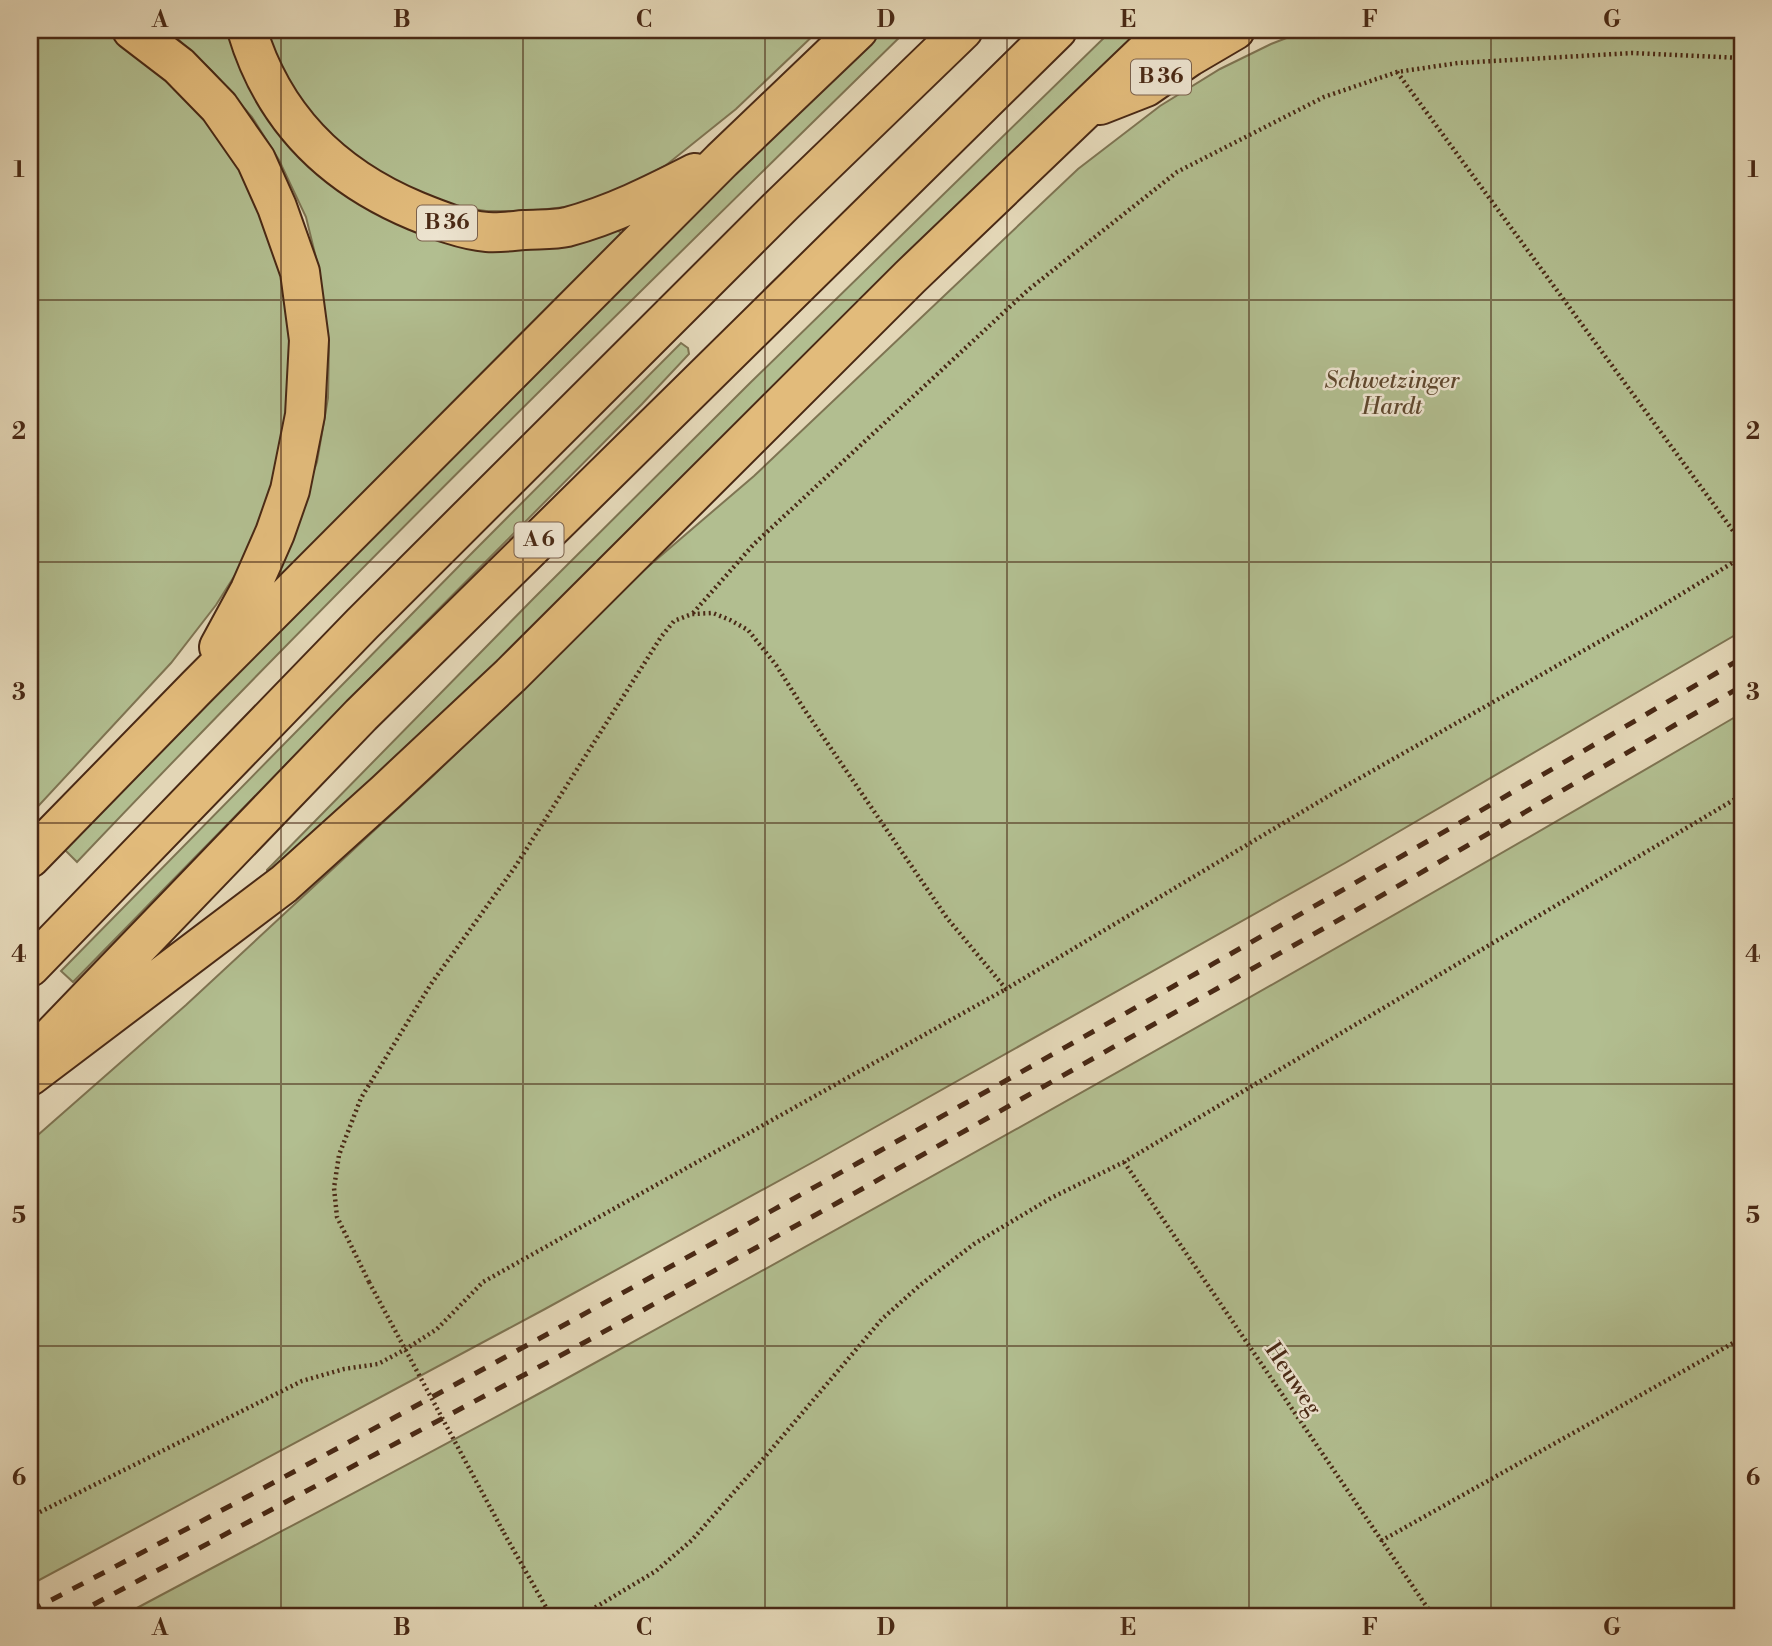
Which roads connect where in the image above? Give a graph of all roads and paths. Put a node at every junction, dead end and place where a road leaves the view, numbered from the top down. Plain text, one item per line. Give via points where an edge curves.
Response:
1 (132, 30) edge
2 (247, 30) edge
3 (858, 30) edge
4 (963, 30) edge
5 (1057, 30) edge
6 (1167, 30) edge
7 (1236, 30) edge
8 (1742, 58) edge
9 (1397, 72) junction
10 (1082, 113) junction
11 (722, 160) junction
12 (1742, 543) edge
13 (1742, 556) edge
14 (692, 614) junction
15 (197, 687) junction
16 (1742, 796) edge
17 (30, 858) edge
18 (30, 967) edge
19 (1006, 989) junction
20 (30, 1059) edge
21 (30, 1076) edge
22 (1124, 1162) junction
23 (1742, 1338) edge
24 (30, 1517) edge
25 (1381, 1541) junction
26 (551, 1616) edge
27 (582, 1616) edge
28 (1433, 1616) edge

1 - 15 highway via 179,66 219,107 256,160 300,272 309,340 305,415 290,490 250,590
2 - 11 highway, B 36 via 280,104 311,144 350,176 398,204 443,222 488,232 565,228 614,212
3 - 11 highway
4 - 18 highway via 362,624
5 - 20 highway, A 6 via 361,715
6 - 10 highway
7 - 10 highway, B 36 via 1146,87
8 - 9 path via 1633,53 1458,63
9 - 12 path
9 - 14 path via 1324,97 1177,172 1028,290 754,544
10 - 21 highway via 910,277 512,675 386,792 284,884
11 - 15 highway
13 - 19 path
14 - 19 path via 713,613 748,631 776,665 947,918
14 - 26 path, bridge via 674,621 661,637 515,867 431,984 361,1098 339,1155 334,1188 337,1217 369,1282
15 - 17 highway
16 - 22 path
19 - 24 path via 484,1282 437,1329 406,1349 378,1364 302,1381
22 - 25 path, Heuweg
22 - 27 path via 974,1244 919,1286 882,1320 692,1540 656,1571
23 - 25 path
25 - 28 path, Heuweg

